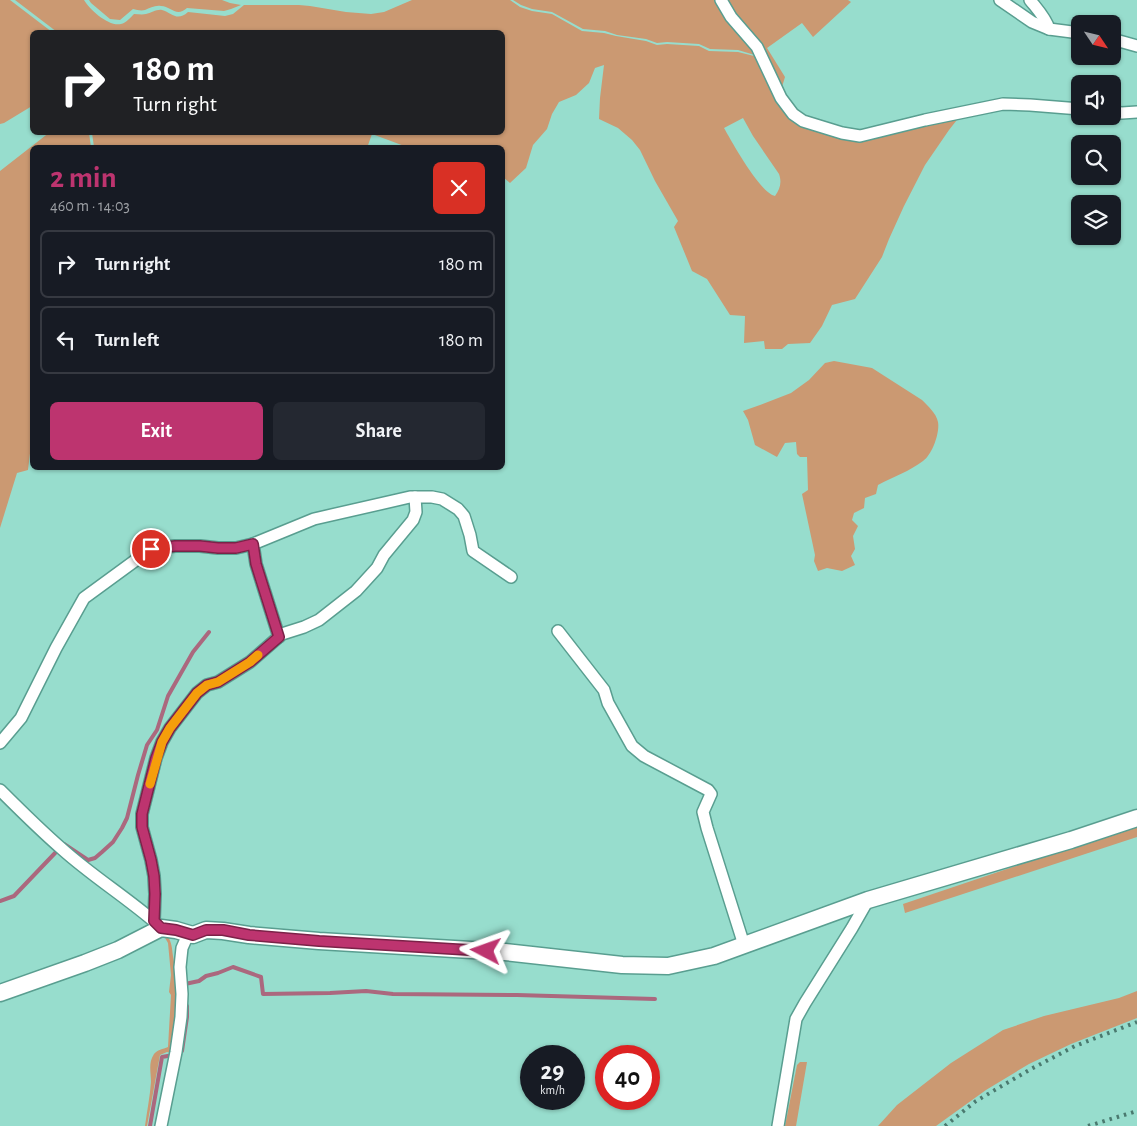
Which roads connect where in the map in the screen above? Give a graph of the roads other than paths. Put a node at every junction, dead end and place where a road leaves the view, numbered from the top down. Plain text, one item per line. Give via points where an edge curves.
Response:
1 (721, 0) edge
2 (1000, 0) edge
3 (1030, 0) edge
4 (1050, 29) junction
5 (1071, 32) edge
6 (1121, 42) edge
7 (1137, 46) edge
8 (1071, 108) edge
9 (1137, 112) edge
10 (1121, 113) edge
11 (415, 497) junction
12 (253, 544) junction
13 (511, 577) dead end
14 (558, 631) dead end
15 (279, 637) junction
16 (0, 743) edge
17 (0, 790) edge
18 (1137, 818) edge
19 (868, 900) junction
20 (157, 924) junction
21 (193, 935) junction
22 (744, 945) junction
23 (0, 993) edge
24 (161, 1126) edge
25 (778, 1126) edge

1 - 8 street via 730,17 756,47 781,98 793,114 803,121 842,134 860,136 1003,104
2 - 4 street via 1032,22
3 - 4 street
4 - 5 street
6 - 7 street
9 - 10 street
11 - 12 street via 314,518
11 - 13 street via 442,499 458,509 464,516 473,551
11 - 15 street via 413,520 356,591 319,620
12 - 15 street
12 - 16 street via 236,548 175,546 151,549 84,598 21,718
14 - 22 street via 604,690 632,746 644,756 708,790 710,794 703,812
15 - 20 street via 250,662 197,693 162,742 142,814 154,876
17 - 20 street via 62,849
18 - 19 street
19 - 22 street
19 - 25 street via 796,1019
20 - 21 street
20 - 23 street via 118,950
21 - 22 street via 206,930 223,930 319,941 505,952 651,966 684,964
21 - 24 street via 182,948 181,1017

